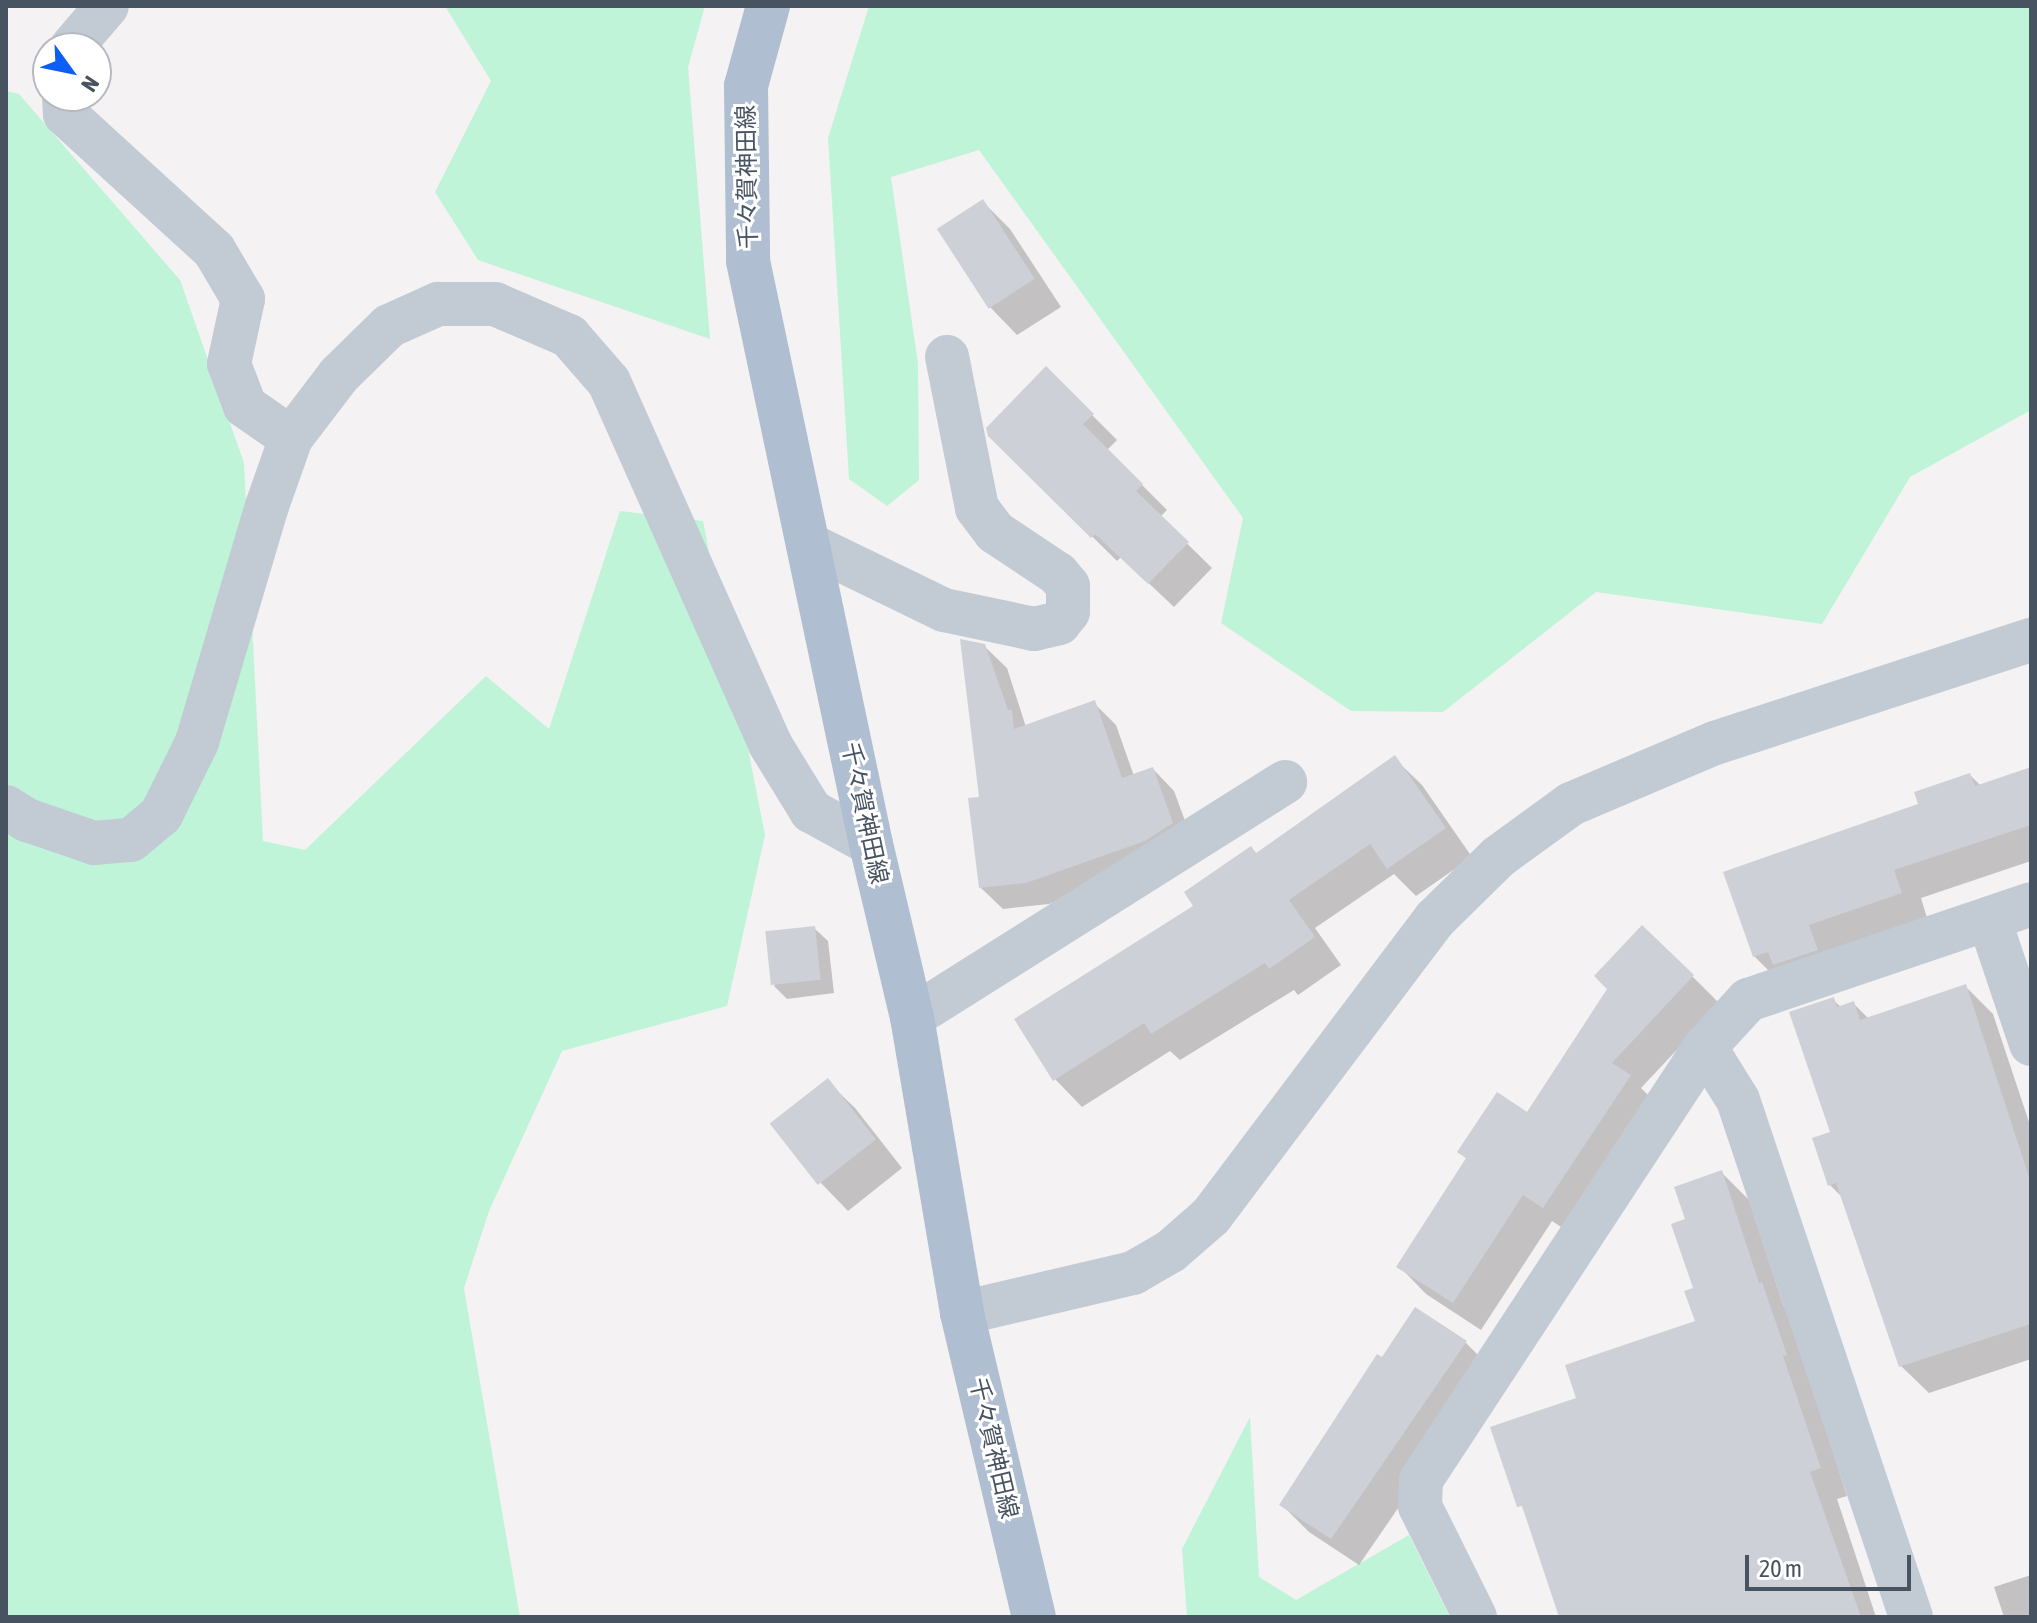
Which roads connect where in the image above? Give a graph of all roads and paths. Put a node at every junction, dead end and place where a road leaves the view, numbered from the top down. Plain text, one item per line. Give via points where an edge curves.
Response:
1 (107, 6) edge
2 (768, 6) edge
3 (85, 32) edge
4 (65, 112) edge
5 (947, 357) dead end
6 (291, 438) junction
7 (808, 544) junction
8 (2031, 640) edge
9 (1285, 782) dead end
10 (6, 807) edge
11 (871, 844) junction
12 (2031, 904) edge
13 (1989, 919) junction
14 (912, 1017) junction
15 (2031, 1044) edge
16 (1705, 1047) junction
17 (962, 1313) junction
18 (1034, 1617) edge
19 (1475, 1617) edge
20 (1911, 1617) edge

1 - 3 street
2 - 7 main road, 千々賀神田線 via 746,86 748,261
4 - 6 street via 214,250 243,299 229,364 245,406
5 - 7 street via 977,508 995,532 1058,574 1068,586 1068,612 1059,623 1034,629 944,610
6 - 10 street via 197,742 161,815 131,840 94,843 27,820
6 - 11 street via 339,375 389,326 438,304 495,304 569,336 609,382 770,744 811,811
7 - 11 main road, 千々賀神田線
8 - 17 street via 1715,743 1571,804 1498,857 1435,919 1211,1216 1171,1251 1133,1273
9 - 14 street
11 - 14 main road, 千々賀神田線
12 - 13 street
13 - 15 street
13 - 16 street via 1748,1000
14 - 17 main road, 千々賀神田線
16 - 19 street via 1421,1480 1420,1506
16 - 20 street via 1738,1100
17 - 18 main road, 千々賀神田線

